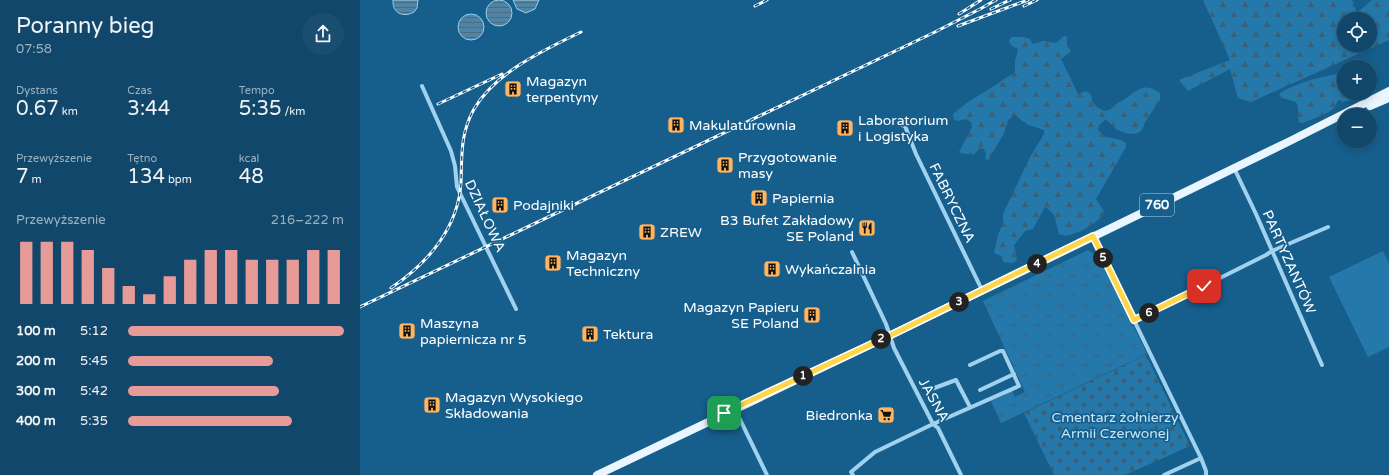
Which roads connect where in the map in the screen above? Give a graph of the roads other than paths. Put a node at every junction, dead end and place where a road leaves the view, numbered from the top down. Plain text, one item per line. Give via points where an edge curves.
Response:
1 (422, 86) dead end
2 (1389, 97) edge
3 (1362, 108) edge
4 (1337, 119) edge
5 (902, 125) dead end
6 (1234, 168) junction
7 (1328, 227) dead end
8 (1093, 236) junction
9 (1272, 251) junction
10 (852, 252) dead end
11 (982, 290) junction
12 (516, 309) dead end
13 (1134, 320) junction
14 (889, 336) junction
15 (1322, 364) dead end
16 (970, 365) dead end
17 (1014, 374) junction
18 (929, 390) dead end
19 (980, 390) dead end
20 (970, 407) junction
21 (734, 408) junction
22 (933, 424) junction
23 (1201, 458) junction
24 (852, 474) edge
25 (597, 475) edge
26 (767, 475) edge
27 (961, 475) edge
28 (1164, 475) edge
29 (1206, 475) edge

1 - 12 street, DZIAŁOWA via 451,151 457,187
2 - 3 main road, 760
4 - 6 main road, 760
5 - 11 street, FABRYCZNA
6 - 8 main road, 760
6 - 9 street, PARTYZANTÓW
7 - 9 street
8 - 11 main road, 760
8 - 13 street
9 - 13 street
9 - 15 street, PARTYZANTÓW
10 - 14 street, JASNA
11 - 14 main road, 760
13 - 23 street
14 - 21 main road, 760
14 - 22 street, JASNA
16 - 17 street via 1002,351
17 - 19 street
17 - 20 street via 1020,386
18 - 20 street via 956,380
20 - 22 street
21 - 25 main road, 760
21 - 26 street
22 - 24 street via 875,452
22 - 27 street, JASNA via 938,428
23 - 28 street
23 - 29 street

